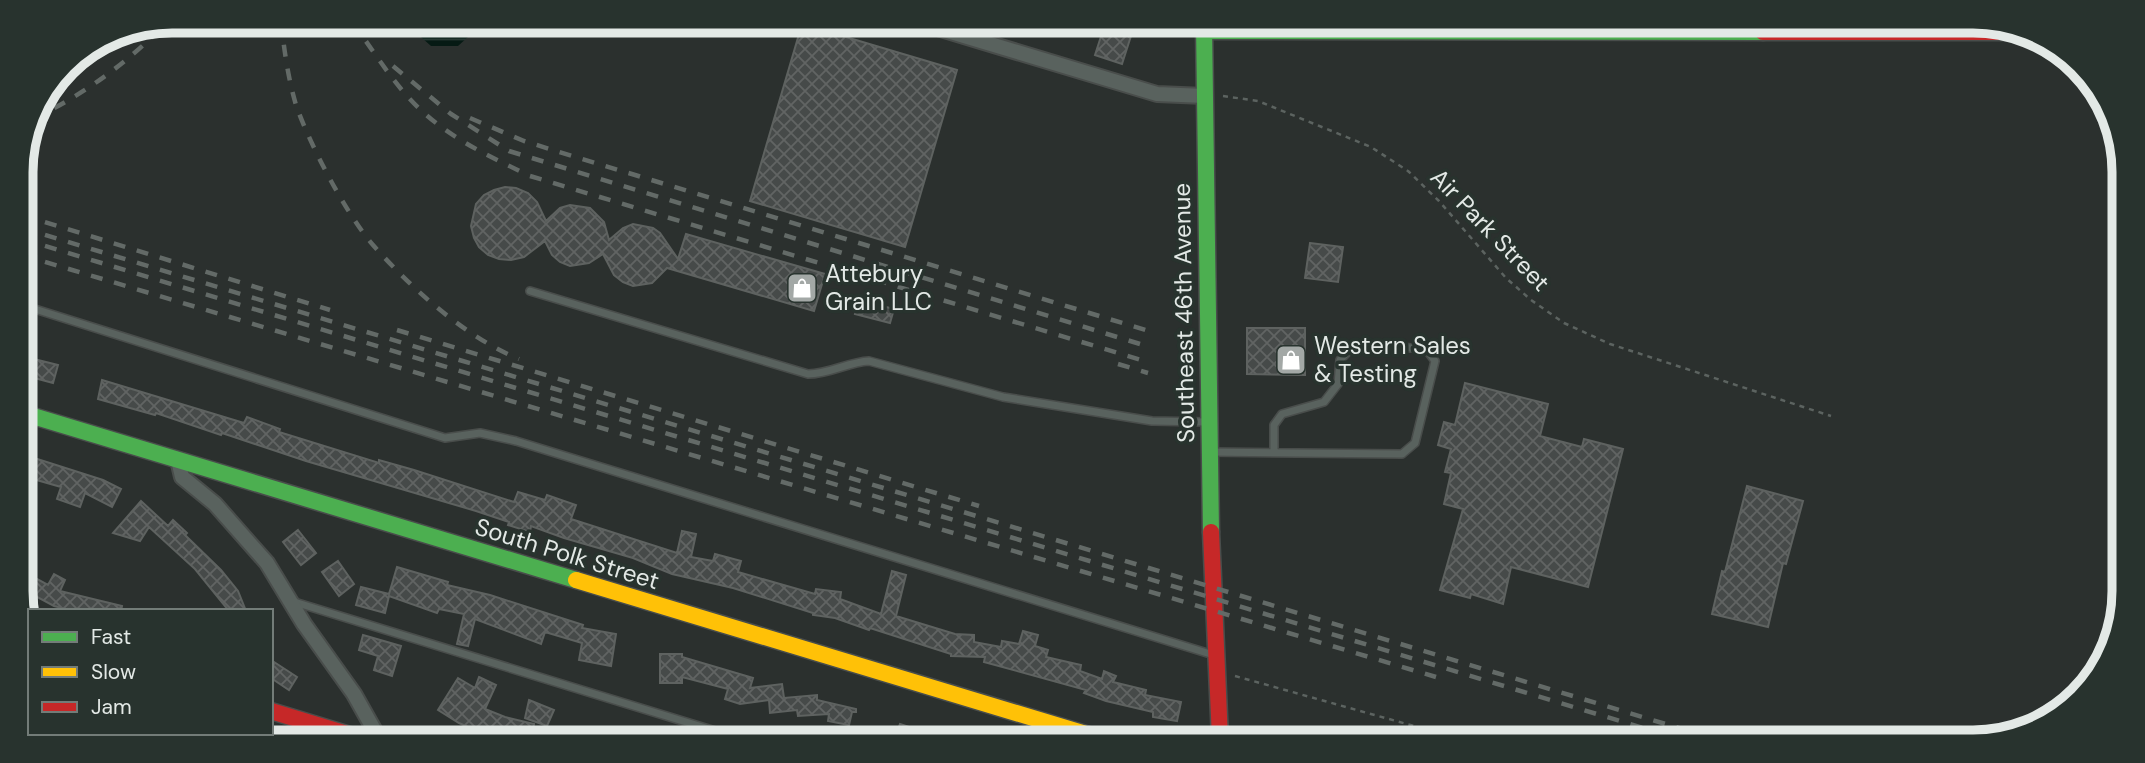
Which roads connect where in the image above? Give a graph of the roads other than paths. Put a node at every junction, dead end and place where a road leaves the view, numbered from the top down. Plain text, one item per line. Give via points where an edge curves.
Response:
1 (1204, 33) edge
2 (956, 34) edge
3 (1205, 96) junction
4 (530, 291) dead end
5 (34, 309) edge
6 (33, 416) edge
7 (1208, 422) junction
8 (1208, 452) junction
9 (1273, 453) junction
10 (178, 460) junction
11 (289, 600) junction
12 (1219, 664) junction
13 (273, 712) edge
14 (1220, 729) edge
15 (333, 730) edge
16 (374, 730) edge
17 (711, 730) edge
18 (1071, 730) edge

1 - 3 street, Southeast 46th Avenue
2 - 3 street via 1157,94
3 - 7 street, Southeast 46th Avenue
4 - 7 lane via 808,374 869,361 1003,397 1152,421
5 - 12 lane via 445,438 480,433 516,441
6 - 10 street, South Polk Street
7 - 8 street, Southeast 46th Avenue
8 - 9 lane
8 - 12 street, Southeast 46th Avenue
9 - 9 lane via 1402,454 1415,443 1435,361 1426,349 1355,344 1340,360 1338,384 1324,402 1282,414 1273,425
10 - 11 street via 182,477 215,504 267,563
10 - 18 street, South Polk Street
11 - 16 street
11 - 17 lane
12 - 14 street, Southeast 46th Avenue
13 - 15 street

